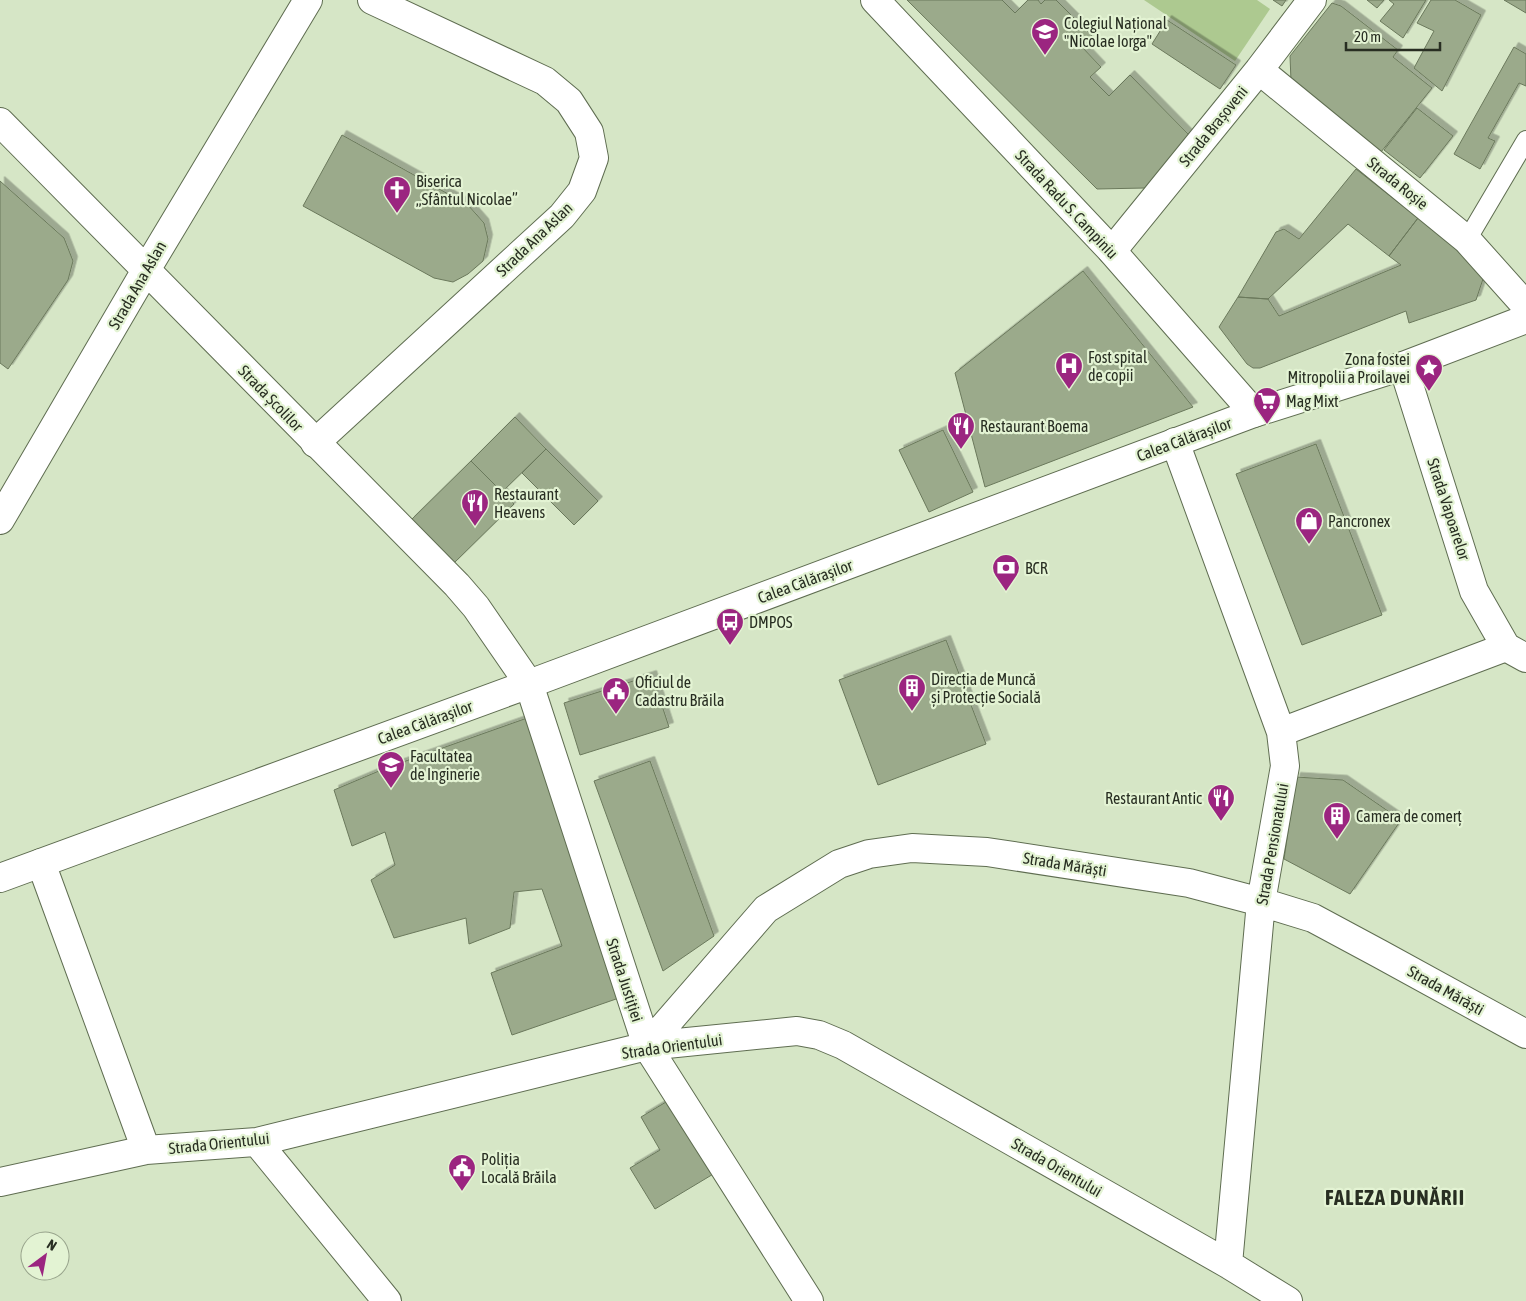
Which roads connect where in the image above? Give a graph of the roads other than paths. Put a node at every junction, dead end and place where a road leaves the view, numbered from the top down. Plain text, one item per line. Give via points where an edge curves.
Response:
1 (308, 0) edge
2 (372, 0) edge
3 (875, 0) edge
4 (1312, 0) edge
5 (1259, 70) junction
6 (0, 122) edge
7 (1526, 140) edge
8 (1467, 240) junction
9 (1112, 251) junction
10 (146, 270) junction
11 (1526, 306) edge
12 (1526, 319) edge
13 (1404, 366) junction
14 (1254, 413) junction
15 (1175, 442) junction
16 (315, 443) junction
17 (0, 520) edge
18 (1516, 652) edge
19 (529, 684) junction
20 (1281, 732) junction
21 (41, 863) junction
22 (0, 878) edge
23 (1261, 902) junction
24 (1526, 1034) edge
25 (647, 1046) junction
26 (257, 1142) junction
27 (146, 1150) junction
28 (0, 1182) edge
29 (1228, 1264) junction
30 (387, 1301) edge
31 (809, 1301) edge
32 (1288, 1301) edge

1 - 10 street, Strada Ana Aslan
2 - 16 street, Strada Ana Aslan via 546,81 569,100 589,132 594,158 582,190 562,216
3 - 9 street, Strada Radu S. Campiniu
4 - 5 street, Strada Brașoveni
5 - 8 street, Strada Roșie
5 - 9 street, Strada Brașoveni
6 - 10 street, Strada Școlilor
7 - 8 lane
8 - 11 street, Strada Roșie
9 - 14 street, Strada Radu S. Campiniu
10 - 16 street, Strada Școlilor
10 - 17 street, Strada Ana Aslan
12 - 13 street, Calea Călărașilor
13 - 14 street, Calea Călărașilor
13 - 18 street, Strada Vapoarelor via 1474,591
14 - 15 street, Calea Călărașilor
15 - 19 street, Calea Călărașilor
15 - 20 street, Strada Pensionatului
16 - 19 street, Strada Școlilor via 457,585
18 - 20 street, Strada Vapoarelor
19 - 21 street, Calea Călărașilor
19 - 25 street, Strada Justiției
20 - 23 street, Strada Pensionatului via 1285,766
21 - 22 street, Calea Călărașilor
21 - 27 street
23 - 24 street, Strada Mărăști via 1313,918
23 - 25 street, Strada Mărăști via 1189,883 987,852 912,848 869,854 839,864 766,909
23 - 29 street, Strada Pensionatului
25 - 26 street, Strada Orientului
25 - 29 street, Strada Orientului via 797,1032 819,1035 843,1045
25 - 31 street, Strada Justiției
26 - 27 street, Strada Orientului
26 - 30 street
27 - 28 street, Strada Orientului
29 - 32 street, Strada Orientului

